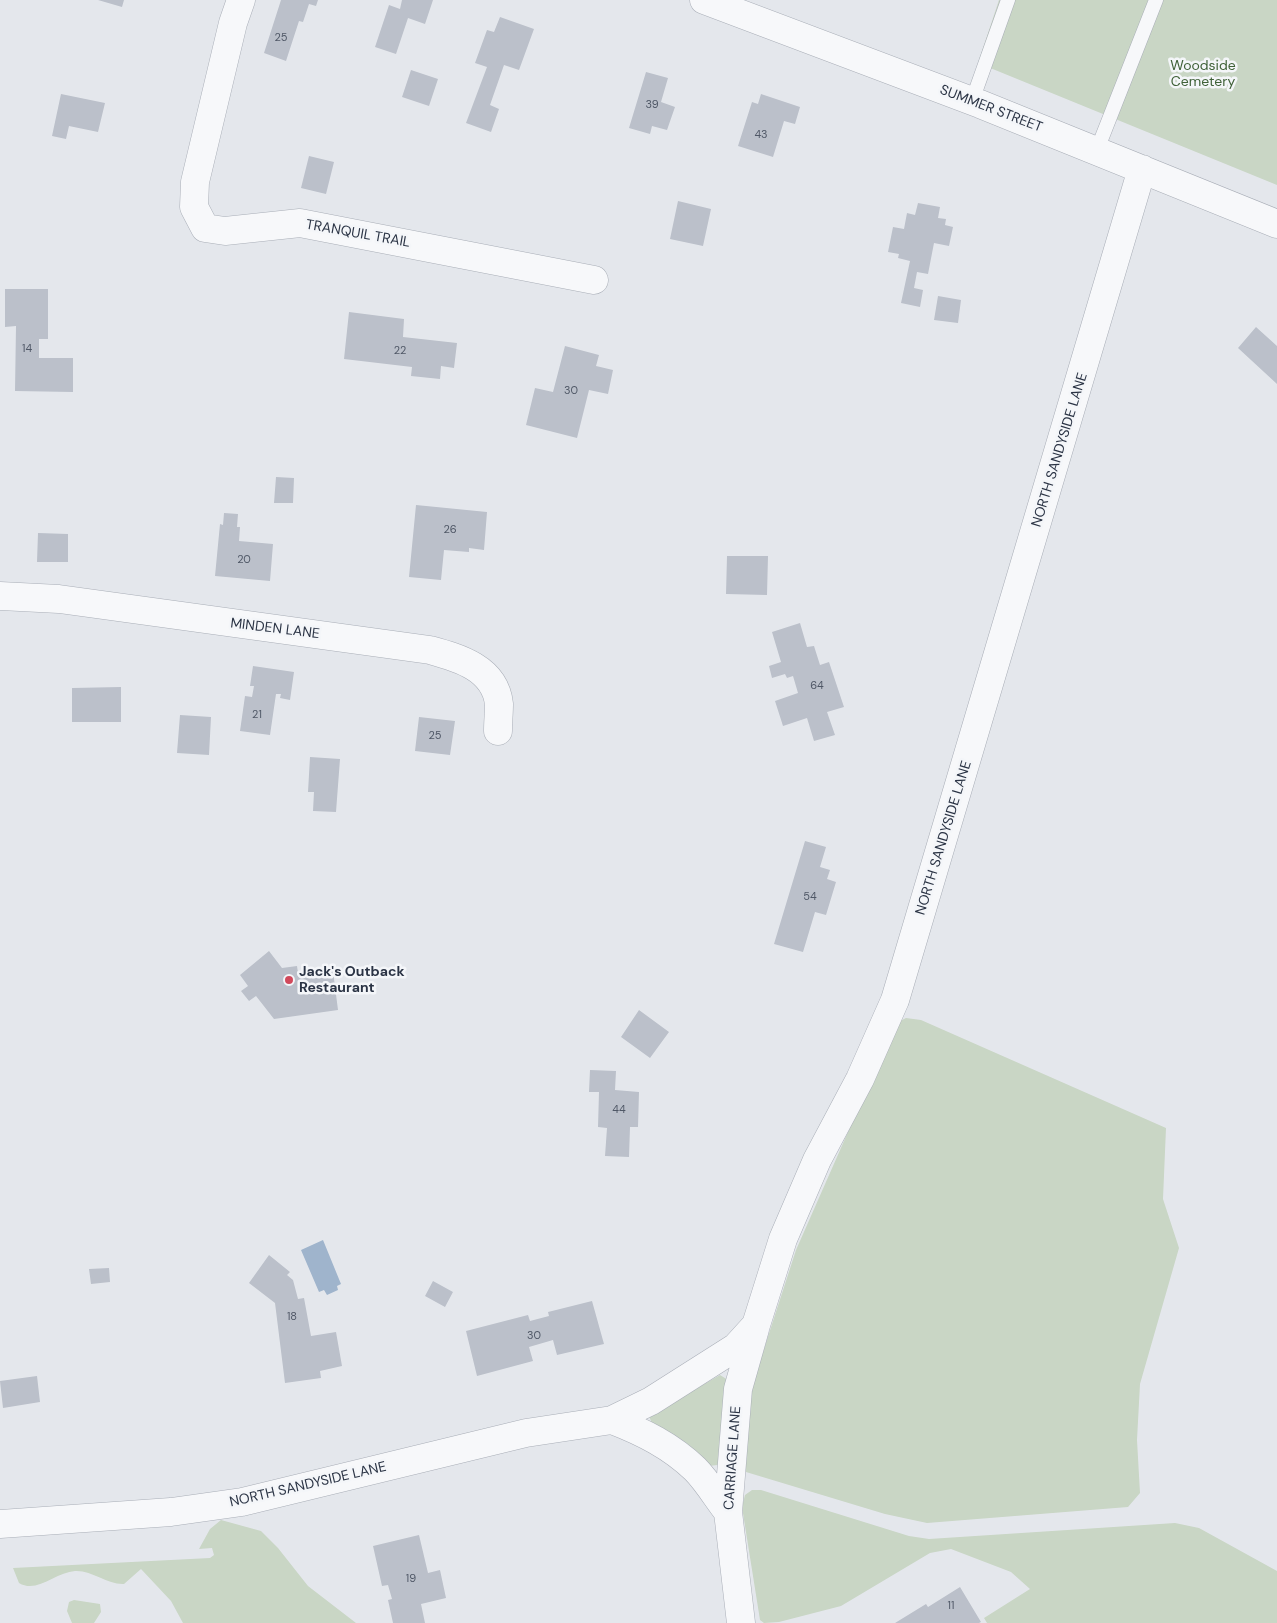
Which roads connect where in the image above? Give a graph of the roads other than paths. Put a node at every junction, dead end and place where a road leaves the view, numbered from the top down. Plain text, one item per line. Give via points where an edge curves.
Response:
1 (241, 0) edge
2 (704, 0) edge
3 (1008, 0) edge
4 (1156, 0) edge
5 (972, 101) junction
6 (1097, 150) junction
7 (1142, 169) junction
8 (1277, 224) edge
9 (594, 280) dead end
10 (0, 596) edge
11 (498, 731) dead end
12 (756, 1325) junction
13 (612, 1420) junction
14 (728, 1512) junction
15 (0, 1524) edge
16 (741, 1623) edge

1 - 9 street, TRANQUIL TRAIL via 195,182 194,207 205,228 225,231 300,223
2 - 5 street, SUMMER STREET
3 - 5 lane
4 - 6 lane
5 - 6 street, SUMMER STREET
6 - 7 street, SUMMER STREET
7 - 8 street, SUMMER STREET
7 - 12 street, NORTH SANDYSIDE LANE via 895,1000 860,1079 817,1160 784,1239
10 - 11 street, MINDEN LANE via 58,599 430,650 474,666 485,675 499,703
12 - 13 street, NORTH SANDYSIDE LANE via 736,1347 651,1402
12 - 14 street, CARRIAGE LANE via 738,1388
13 - 14 street, NORTH SANDYSIDE LANE via 641,1431 668,1447 696,1470
13 - 15 street, NORTH SANDYSIDE LANE via 526,1432 288,1492 226,1504 171,1512
14 - 16 street, CARRIAGE LANE

